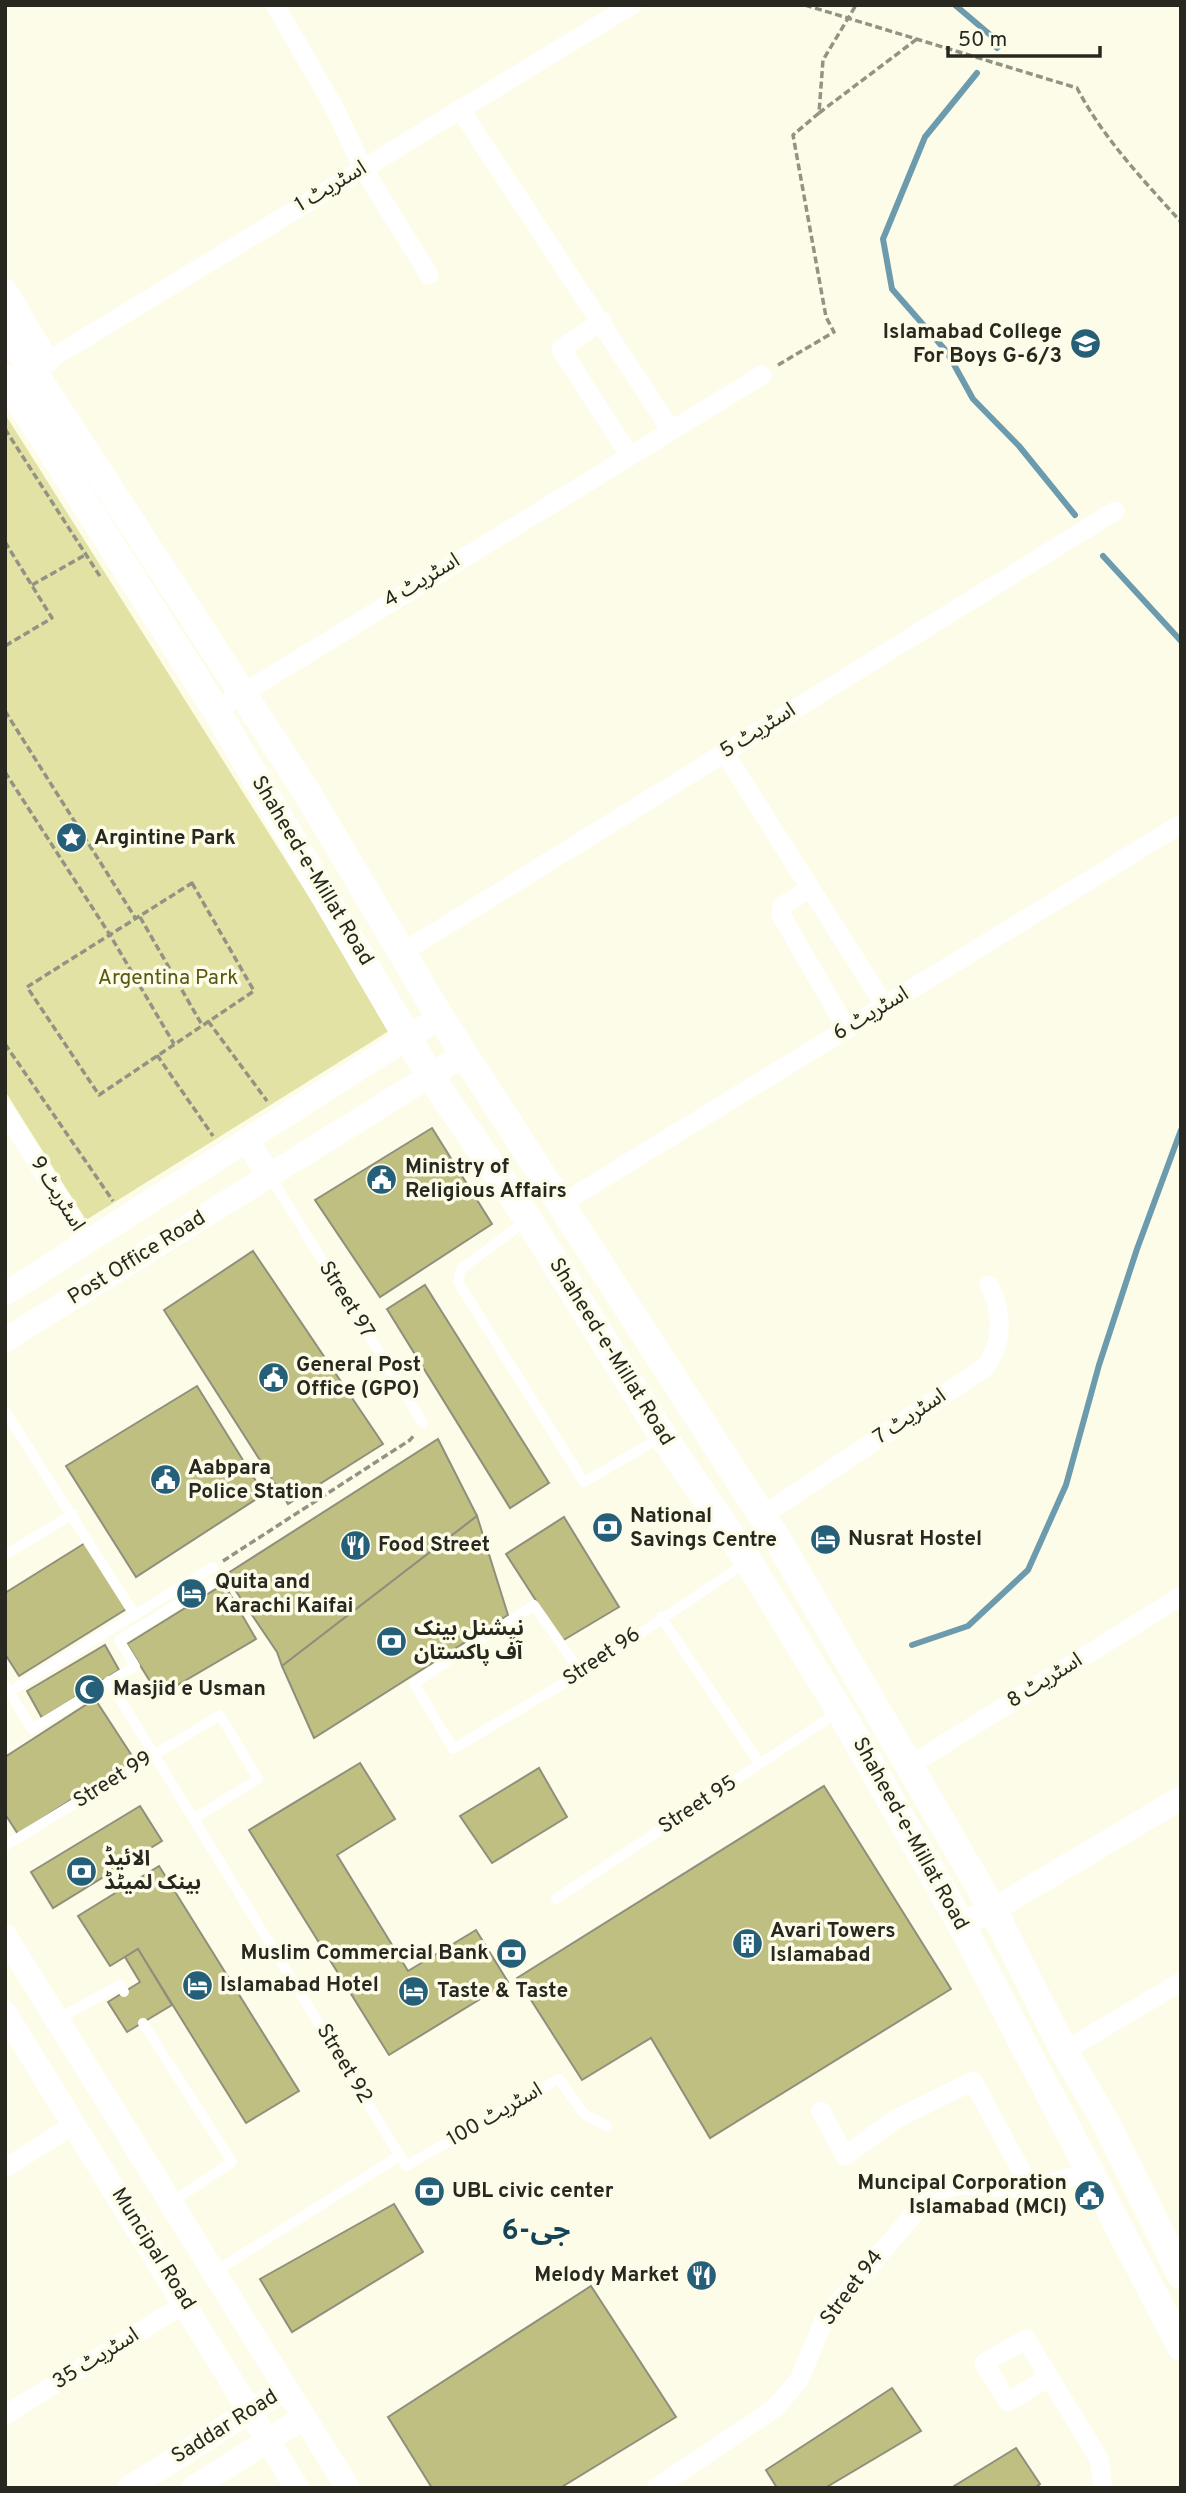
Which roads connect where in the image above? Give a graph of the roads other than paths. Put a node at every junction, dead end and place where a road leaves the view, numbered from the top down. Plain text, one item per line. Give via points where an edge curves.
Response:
1 (275, 5) edge
2 (632, 5) edge
3 (460, 110) junction
4 (363, 168) junction
5 (429, 275) dead end
6 (5, 290) edge
7 (602, 321) junction
8 (5, 328) edge
9 (20, 375) edge
10 (762, 375) road end
11 (671, 430) junction
12 (629, 455) junction
13 (1115, 511) dead end
14 (242, 691) junction
15 (216, 709) junction
16 (724, 752) junction
17 (1181, 824) edge
18 (811, 888) junction
19 (402, 951) junction
20 (885, 1006) junction
21 (440, 1017) junction
22 (847, 1029) junction
23 (408, 1038) junction
24 (465, 1054) junction
25 (430, 1076) junction
26 (5, 1111) edge
27 (247, 1140) junction
28 (270, 1176) junction
29 (561, 1204) junction
30 (528, 1219) junction
31 (87, 1242) junction
32 (989, 1285) dead end
33 (5, 1294) edge
34 (5, 1340) edge
35 (5, 1411) edge
36 (423, 1423) road end
37 (663, 1436) junction
38 (73, 1514) junction
39 (762, 1516) junction
40 (779, 1542) junction
41 (5, 1555) edge
42 (748, 1561) junction
43 (213, 1567) road end
44 (212, 1583) dead end
45 (1181, 1596) edge
46 (134, 1614) junction
47 (661, 1617) junction
48 (581, 1673) junction
49 (109, 1681) junction
50 (10, 1693) edge
51 (5, 1707) edge
52 (840, 1711) junction
53 (153, 1755) junction
54 (760, 1764) junction
55 (909, 1766) junction
56 (1181, 1798) edge
57 (195, 1818) junction
58 (5, 1846) edge
59 (556, 1899) dead end
60 (993, 1910) junction
61 (961, 1924) junction
62 (5, 1936) edge
63 (1181, 1982) edge
64 (124, 1992) dead end
65 (5, 2013) edge
66 (57, 2019) junction
67 (143, 2022) dead end
68 (1064, 2051) junction
69 (821, 2111) dead end
70 (75, 2124) junction
71 (607, 2126) dead end
72 (399, 2156) junction
73 (406, 2165) joint
74 (5, 2168) edge
75 (1091, 2171) junction
76 (1031, 2189) junction
77 (172, 2202) junction
78 (215, 2271) junction
79 (1181, 2275) edge
80 (186, 2303) junction
81 (1177, 2332) edge
82 (1049, 2377) dead end
83 (285, 2389) junction
84 (251, 2412) junction
85 (5, 2415) edge
86 (303, 2418) junction
87 (268, 2441) junction
88 (129, 2488) edge
89 (193, 2488) edge
90 (297, 2488) edge
91 (348, 2488) edge
92 (656, 2488) edge
93 (1103, 2488) edge

1 - 4 street
2 - 3 street, اسٹریٹ 1
3 - 4 street, اسٹریٹ 1
3 - 7 street
4 - 5 street
4 - 9 street, اسٹریٹ 1
6 - 9 street, Shaheed-e-Millat Road
7 - 11 street
7 - 12 street via 561,349
8 - 9 main road, Shaheed-e-Millat Road
9 - 14 main road, Shaheed-e-Millat Road
9 - 15 main road, Shaheed-e-Millat Road via 97,548
10 - 11 street, اسٹریٹ 4
11 - 12 street, اسٹریٹ 4
12 - 14 street, اسٹریٹ 4
13 - 16 street, اسٹریٹ 5
14 - 15 street, اسٹریٹ 4
14 - 19 main road, Shaheed-e-Millat Road
15 - 23 main road, Shaheed-e-Millat Road
16 - 18 street
16 - 19 street, اسٹریٹ 5
17 - 20 street, اسٹریٹ 6
18 - 20 street
18 - 22 street via 782,906 781,915
19 - 21 main road, Shaheed-e-Millat Road
20 - 22 street, اسٹریٹ 6
21 - 23 street, Post Office Road
21 - 24 main road, Shaheed-e-Millat Road
22 - 29 street, اسٹریٹ 6
23 - 25 main road, Shaheed-e-Millat Road
23 - 27 street, Post Office Road
24 - 25 street, Post Office Road
24 - 29 main road, Shaheed-e-Millat Road
25 - 28 street, Post Office Road
25 - 30 main road, Shaheed-e-Millat Road
26 - 31 street, اسٹریٹ 9
27 - 28 street
27 - 31 street, Post Office Road
28 - 34 street, Post Office Road
28 - 36 lane, Street 97
29 - 39 main road, Shaheed-e-Millat Road
30 - 37 main road, Shaheed-e-Millat Road
30 - 37 lane via 461,1269 458,1282 584,1482
31 - 33 street, Post Office Road
32 - 39 street, اسٹریٹ 7 via 999,1312 998,1343 984,1368
35 - 38 lane
37 - 42 main road, Shaheed-e-Millat Road
38 - 41 lane
38 - 46 lane
39 - 40 main road, Shaheed-e-Millat Road
40 - 42 main road
40 - 55 main road, Shaheed-e-Millat Road
42 - 47 lane, Street 96
42 - 52 main road, Shaheed-e-Millat Road
43 - 46 lane
44 - 49 lane via 119,1640 135,1666
45 - 55 street, اسٹریٹ 8
46 - 50 lane
47 - 48 lane, Street 96
47 - 54 lane
48 - 48 lane, Street 96 via 453,1749 414,1683 534,1605
49 - 50 lane via 32,1729
49 - 53 lane, Street 92
50 - 51 lane
52 - 54 lane, Street 95
52 - 61 main road, Shaheed-e-Millat Road
53 - 57 lane, Street 92
53 - 57 lane, Street 99 via 220,1715 258,1779
53 - 58 lane, Street 99
54 - 59 lane, Street 95
55 - 60 main road, Shaheed-e-Millat Road
56 - 60 street
57 - 72 lane, Street 92
60 - 61 street
60 - 68 main road, Shaheed-e-Millat Road
61 - 75 main road, Shaheed-e-Millat Road
62 - 66 street
63 - 68 street
64 - 66 lane via 120,1985
65 - 70 street, Muncipal Road
66 - 77 street
67 - 77 lane via 232,2162
68 - 79 main road, Shaheed-e-Millat Road via 1106,2123
69 - 76 street via 845,2156 896,2119 973,2081
70 - 74 street
70 - 80 street, Muncipal Road
71 - 73 lane, اسٹریٹ 100 via 584,2114 559,2079
72 - 73 lane, Street 92
72 - 78 lane
75 - 76 street, Street 94
75 - 81 main road, Shaheed-e-Millat Road
76 - 92 street, Street 94 via 959,2185 932,2193 825,2318 799,2379 775,2408
77 - 78 street
78 - 83 street
80 - 84 street, Muncipal Road
80 - 85 street, اسٹریٹ 35
82 - 93 street via 1099,2459
83 - 84 street, Saddar Road
83 - 86 street
84 - 87 street, Muncipal Road
84 - 88 street, Saddar Road
86 - 87 street, Saddar Road
86 - 91 street
87 - 89 street, Saddar Road
87 - 90 street, Muncipal Road

